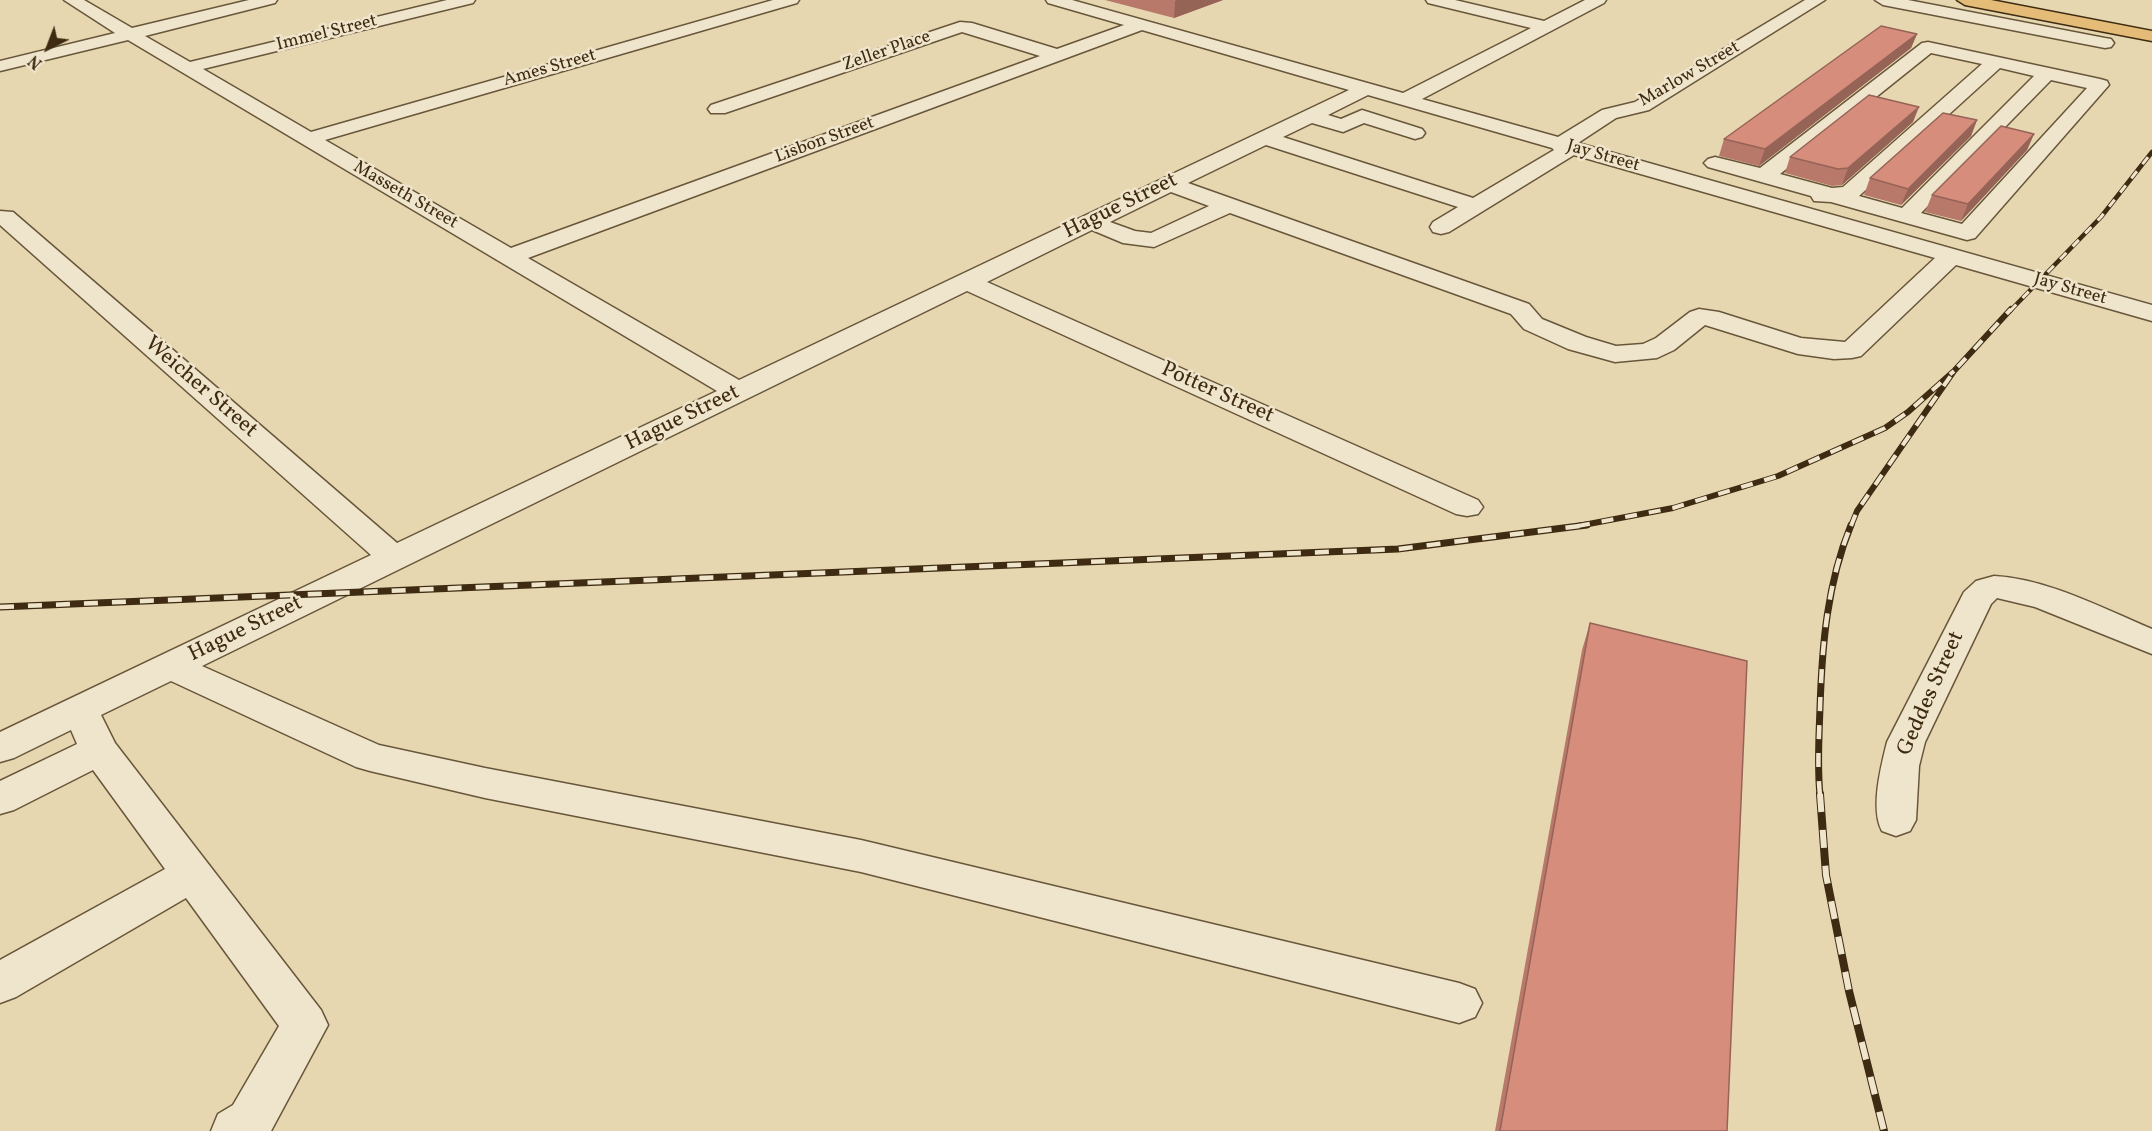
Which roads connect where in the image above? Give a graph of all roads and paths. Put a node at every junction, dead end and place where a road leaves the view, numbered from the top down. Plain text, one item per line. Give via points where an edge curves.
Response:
1 (72, 0) edge
2 (270, 0) edge
3 (467, 0) edge
4 (791, 0) edge
5 (1054, 0) edge
6 (1434, 0) edge
7 (1598, 0) edge
8 (1817, 0) edge
9 (1883, 0) edge
10 (1965, 0) edge
11 (2019, 0) edge
12 (1140, 25) junction
13 (2152, 25) edge
14 (1546, 27) junction
15 (131, 35) junction
16 (2152, 36) edge
17 (1979, 38) dead end
18 (2105, 44) dead end
19 (1960, 54) junction
20 (1057, 55) junction
21 (1996, 62) junction
22 (0, 66) edge
23 (187, 68) junction
24 (2047, 73) junction
25 (1366, 89) junction
26 (1405, 100) junction
27 (718, 109) dead end
28 (1910, 113) edge
29 (1310, 116) junction
30 (1930, 118) junction
31 (1973, 128) junction
32 (1415, 133) dead end
33 (1265, 138) junction
34 (308, 139) junction
35 (1566, 146) junction
36 (2046, 146) junction
37 (1715, 163) dead end
38 (1764, 176) junction
39 (1169, 184) junction
40 (1827, 195) junction
41 (1229, 206) junction
42 (1476, 206) junction
43 (1784, 209) junction
44 (1906, 216) junction
45 (5, 217) dead end
46 (1091, 222) junction
47 (1441, 227) dead end
48 (1950, 256) junction
49 (509, 257) junction
50 (967, 282) junction
51 (2152, 314) edge
52 (739, 392) junction
53 (1467, 507) dead end
54 (394, 558) junction
55 (2152, 642) edge
56 (171, 666) junction
57 (80, 708) junction
58 (0, 747) edge
59 (99, 750) junction
60 (0, 799) edge
61 (1896, 820) dead end
62 (190, 875) junction
63 (0, 983) edge
64 (1459, 1003) dead end
65 (236, 1131) edge

1 - 15 street, Masseth Street
2 - 15 street
3 - 23 street, Immel Street
4 - 34 street, Ames Street
5 - 12 street, Jay Street
6 - 14 street
7 - 14 street
8 - 35 street, Marlow Street via 1642,106 1609,114
9 - 18 street
10 - 16 highway
11 - 13 highway
12 - 20 street, Lisbon Street
12 - 25 street, Jay Street
14 - 26 street
15 - 22 street
15 - 23 street, Masseth Street
17 - 19 street
19 - 21 street
19 - 38 street via 1928,47 1869,103
20 - 27 street, Zeller Place via 960,27
20 - 49 street, Lisbon Street
21 - 24 street
21 - 30 street
23 - 34 street, Masseth Street
24 - 31 street
24 - 36 street via 2100,85
25 - 26 street, Jay Street
25 - 29 street, Hague Street
26 - 35 street, Jay Street
28 - 30 street
29 - 32 street via 1343,126 1362,116
29 - 33 street, Hague Street
30 - 31 street
30 - 40 street via 1849,192
31 - 36 street
31 - 44 street
33 - 39 street, Hague Street
33 - 42 street
34 - 49 street, Masseth Street
35 - 42 street, Marlow Street
35 - 43 street, Jay Street
36 - 44 street via 1967,233
37 - 38 street
38 - 40 street
39 - 41 street
39 - 46 street, Hague Street
40 - 43 street via 1804,199
40 - 44 street
41 - 46 street via 1154,240 1131,238
41 - 48 street via 1520,309 1533,324 1615,354 1648,352 1665,344 1699,317 1812,349 1852,350
42 - 47 street, Marlow Street
43 - 48 street, Jay Street
45 - 54 street, Weicher Street
46 - 50 street, Hague Street
48 - 51 street, Jay Street
49 - 52 street, Masseth Street
50 - 52 street, Hague Street
50 - 53 street, Potter Street
52 - 54 street, Hague Street
54 - 56 street, Hague Street
55 - 61 street, Geddes Street via 2038,597 2000,587 1985,590 1976,600 1911,731 1900,766
56 - 57 street, Hague Street
56 - 64 street via 370,758 861,856
57 - 58 street, Hague Street
57 - 59 street
59 - 60 street
59 - 62 street
62 - 63 street
62 - 65 street via 305,1025 250,1121

